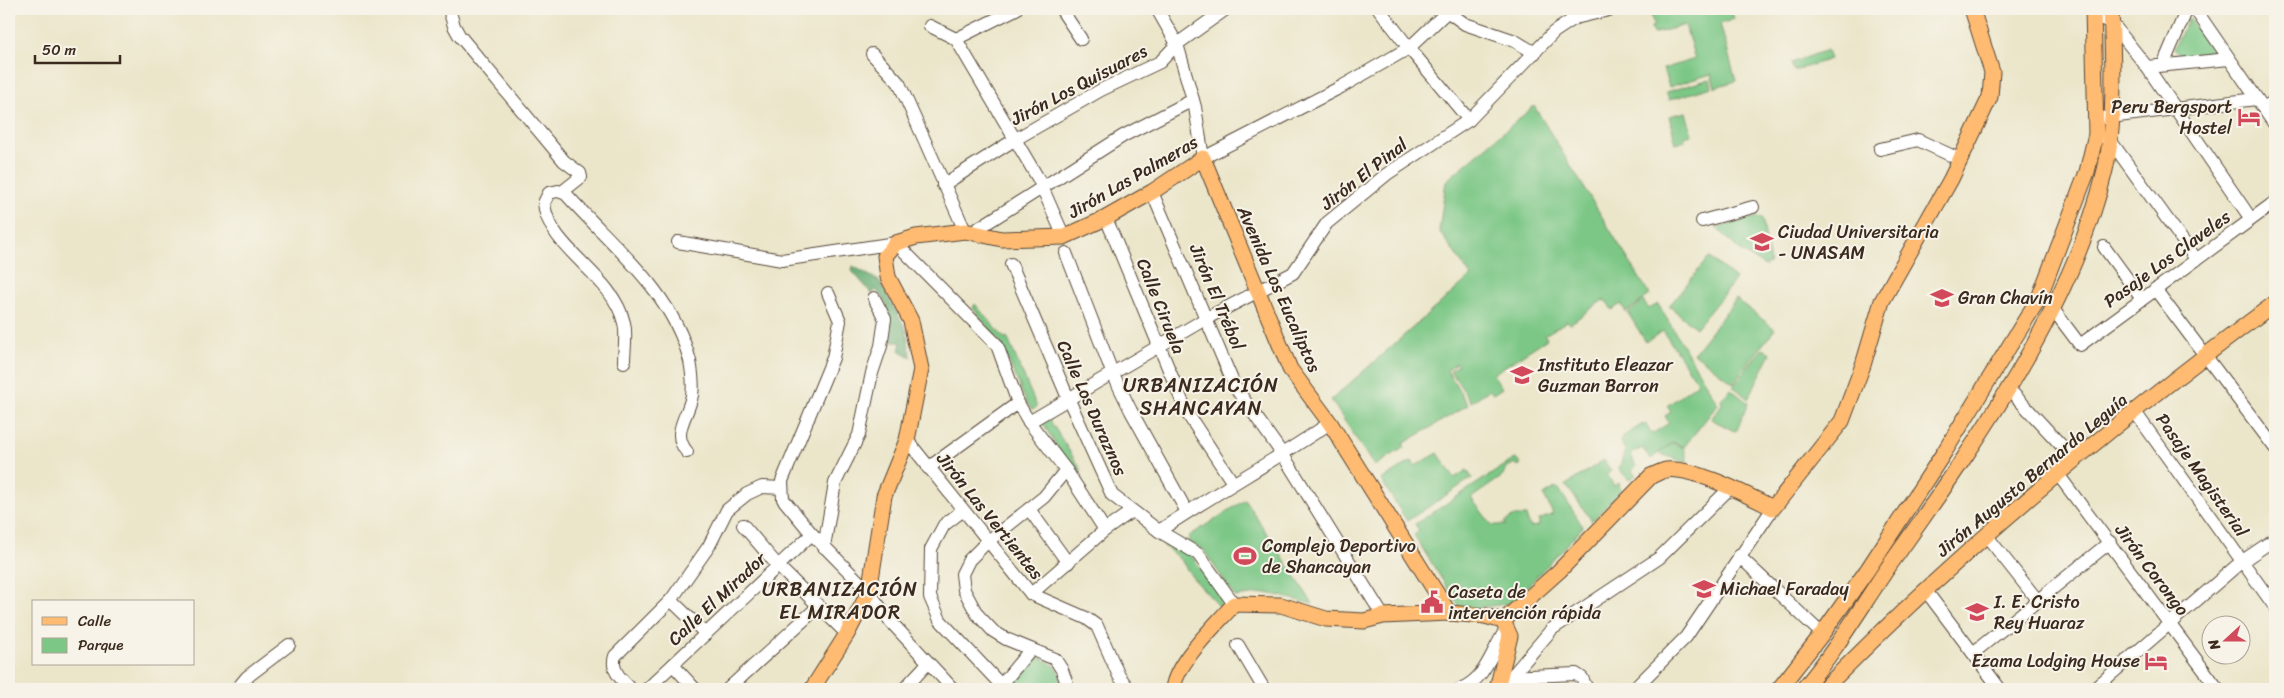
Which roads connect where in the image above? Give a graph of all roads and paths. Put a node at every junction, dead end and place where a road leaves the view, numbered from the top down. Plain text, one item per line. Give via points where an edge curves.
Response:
1 (449, 9) edge
2 (1016, 9) edge
3 (1061, 9) edge
4 (1157, 9) edge
5 (1226, 9) edge
6 (1380, 9) edge
7 (1613, 9) edge
8 (1972, 9) edge
9 (2187, 9) edge
10 (2195, 9) edge
11 (1442, 12) edge
12 (2093, 12) edge
13 (1573, 14) edge
14 (2111, 16) edge
15 (930, 26) dead end
16 (1082, 39) dead end
17 (956, 40) junction
18 (1177, 44) junction
19 (1409, 48) junction
20 (1535, 53) junction
21 (872, 54) dead end
22 (2229, 59) junction
23 (2163, 65) junction
24 (2147, 67) junction
25 (1193, 100) junction
26 (2275, 101) edge
27 (2260, 104) junction
28 (2177, 110) junction
29 (2104, 118) junction
30 (1469, 120) junction
31 (2275, 125) edge
32 (2103, 137) junction
33 (1014, 140) junction
34 (1880, 149) dead end
35 (1203, 158) junction
36 (1960, 160) junction
37 (943, 185) junction
38 (1042, 188) junction
39 (562, 192) junction
40 (1152, 192) junction
41 (2275, 202) edge
42 (1753, 207) dead end
43 (1106, 218) junction
44 (2251, 219) junction
45 (1702, 221) dead end
46 (968, 232) junction
47 (1064, 237) junction
48 (678, 242) dead end
49 (896, 243) junction
50 (2104, 246) dead end
51 (1066, 253) dead end
52 (2196, 259) junction
53 (1011, 264) dead end
54 (2155, 289) junction
55 (1256, 292) junction
56 (828, 293) dead end
57 (874, 298) dead end
58 (2142, 299) junction
59 (2275, 303) edge
60 (2053, 308) junction
61 (1207, 318) junction
62 (1158, 346) junction
63 (2206, 354) junction
64 (624, 362) dead end
65 (1112, 372) junction
66 (2008, 388) junction
67 (1068, 398) junction
68 (1018, 403) junction
69 (2135, 412) junction
70 (1029, 422) junction
71 (1330, 423) junction
72 (906, 440) junction
73 (2275, 448) edge
74 (687, 452) dead end
75 (1283, 455) junction
76 (2074, 459) junction
77 (928, 468) junction
78 (1066, 470) junction
79 (2057, 473) junction
80 (1233, 483) junction
81 (782, 488) junction
82 (1731, 488) junction
83 (1029, 508) junction
84 (1773, 508) junction
85 (962, 511) junction
86 (1132, 511) junction
87 (1187, 512) junction
88 (743, 525) dead end
89 (1105, 530) junction
90 (1159, 532) junction
91 (812, 534) junction
92 (1986, 535) junction
93 (2275, 539) edge
94 (987, 542) junction
95 (2110, 542) junction
96 (824, 547) junction
97 (1739, 556) junction
98 (2241, 562) junction
99 (1068, 563) junction
100 (778, 566) junction
101 (1926, 591) junction
102 (868, 592) junction
103 (1031, 594) junction
104 (671, 600) junction
105 (2038, 601) junction
106 (1234, 604) junction
107 (819, 606) junction
108 (2275, 607) edge
109 (1449, 613) junction
110 (1383, 616) junction
111 (2170, 623) junction
112 (1509, 624) junction
113 (706, 634) junction
114 (847, 634) junction
115 (1822, 634) junction
116 (289, 645) dead end
117 (1238, 645) dead end
118 (1030, 650) junction
119 (1973, 653) junction
120 (928, 663) junction
121 (673, 665) junction
122 (1503, 681) edge
123 (1000, 687) edge
124 (1124, 687) edge
125 (237, 689) edge
126 (631, 689) edge
127 (647, 689) edge
128 (695, 689) edge
129 (728, 689) edge
130 (812, 689) edge
131 (904, 689) edge
132 (953, 689) edge
133 (1069, 689) edge
134 (1173, 689) edge
135 (1264, 689) edge
136 (1460, 689) edge
137 (1587, 689) edge
138 (1634, 689) edge
139 (1778, 689) edge
140 (1803, 689) edge
141 (1824, 689) edge
142 (2000, 689) edge
143 (2095, 689) edge
144 (2218, 689) edge

1 - 39 street via 459,35 564,161 580,173 580,177
2 - 17 street
3 - 16 street
4 - 18 street, Avenida Los Eucaliptos
5 - 18 street, Jirón Los Quisuares
6 - 19 street
7 - 13 street, Jirón El Pinal
8 - 36 main road via 1992,72 1990,97
9 - 23 street
10 - 22 street
11 - 19 street, Jirón Las Palmeras
11 - 20 street via 1465,24 1515,41
12 - 14 street
12 - 29 main road
13 - 20 street, Jirón El Pinal
14 - 24 street
14 - 29 main road via 2112,95
15 - 17 street
17 - 33 street
18 - 25 street, Avenida Los Eucaliptos
18 - 33 street, Jirón Los Quisuares via 1160,62 1101,90
19 - 30 street
19 - 35 street, Jirón Las Palmeras
20 - 30 street, Jirón El Pinal
21 - 37 street via 899,83
22 - 23 street
22 - 27 street
23 - 24 street
24 - 28 street
25 - 35 street, Avenida Los Eucaliptos
25 - 38 street via 1123,136
26 - 27 street
27 - 28 street
27 - 31 street
28 - 29 street
28 - 44 street
29 - 32 main road
30 - 55 street, Jirón El Pinal via 1379,180 1327,223 1293,273
32 - 52 street
32 - 60 main road via 2106,169 2090,226
32 - 115 main road via 2037,300 1945,452
33 - 37 street, Jirón Los Quisuares
33 - 38 street
34 - 36 street via 1918,140
35 - 40 main road, Jirón Las Palmeras
35 - 55 main road, Avenida Los Eucaliptos
36 - 84 main road via 1882,301 1842,420
37 - 46 street
38 - 46 street
38 - 47 street
39 - 64 street via 553,191 546,195 547,219 615,300 625,325
39 - 74 street via 654,288 680,334 690,362 693,386 679,433
40 - 43 main road, Jirón Las Palmeras
40 - 61 street, Jirón El Trébol
41 - 44 street, Pasaje Los Claveles
42 - 45 street
43 - 47 main road, Jirón Las Palmeras
43 - 62 street, Calle Ciruela
44 - 52 street, Pasaje Los Claveles
46 - 47 main road, Jirón Las Palmeras via 1002,239
46 - 49 main road, Jirón Las Palmeras
48 - 49 street, Jirón Las Palmeras via 782,260
49 - 68 street via 997,345
49 - 72 main road via 885,256 888,277 911,321 920,369
50 - 58 street
51 - 65 street
52 - 54 street, Pasaje Los Claveles
53 - 67 street, Calle Los Duraznos
54 - 58 street, Pasaje Los Claveles
54 - 63 street
55 - 61 street, Jirón El Pinal
55 - 71 main road, Avenida Los Eucaliptos via 1290,369
56 - 81 street via 840,321 833,358 799,436
57 - 96 street via 885,319 881,346 859,435 835,483
58 - 60 street, Pasaje Los Claveles via 2080,345
59 - 63 main road, Jirón Augusto Bernardo Leguía
60 - 66 main road
61 - 62 street, Jirón El Pinal
61 - 75 street, Jirón El Trébol via 1235,386
62 - 65 street, Jirón El Pinal
62 - 80 street, Calle Ciruela via 1187,413
63 - 69 main road, Jirón Augusto Bernardo Leguía
63 - 73 street
65 - 67 street, Jirón El Pinal
65 - 87 street
66 - 76 street
66 - 140 main road via 1950,479
67 - 70 street, Jirón El Pinal
67 - 86 street, Calle Los Duraznos via 1112,495
68 - 70 street
68 - 77 street
69 - 76 main road, Jirón Augusto Bernardo Leguía
69 - 98 street, Pasaje Magisterial
70 - 78 street
71 - 75 street
71 - 109 main road, Avenida Los Eucaliptos
72 - 77 street, Jirón Las Vertientes
72 - 102 main road via 884,496
75 - 80 street
75 - 110 street, Jirón El Trébol
76 - 79 main road, Jirón Augusto Bernardo Leguía
77 - 85 street, Jirón Las Vertientes
78 - 83 street via 1044,498
78 - 89 street
79 - 92 main road, Jirón Augusto Bernardo Leguía
79 - 95 street, Jirón Corongo
80 - 87 street
81 - 91 street via 783,499
81 - 104 street via 762,487 727,510 708,546
82 - 84 main road
82 - 112 main road via 1685,472 1666,470 1651,476
82 - 122 street via 1659,558 1552,629
83 - 94 street
83 - 99 street
84 - 97 street
85 - 94 street, Jirón Las Vertientes
85 - 123 street via 944,525 931,549 930,597 940,620
86 - 89 street
86 - 90 street, Calle Los Duraznos
87 - 90 street
88 - 100 street
89 - 99 street
90 - 106 street, Calle Los Duraznos via 1198,554
91 - 96 street
91 - 100 street, Calle El Mirador
92 - 101 main road, Jirón Augusto Bernardo Leguía
92 - 105 street
93 - 98 street
94 - 103 street, Jirón Las Vertientes
94 - 118 street via 969,560 962,574 964,590 976,614 993,631
95 - 105 street
95 - 111 street, Jirón Corongo
96 - 102 street
97 - 115 street
97 - 138 street via 1686,637
98 - 108 street, Pasaje Magisterial
98 - 111 street
99 - 103 street
100 - 107 street
100 - 113 street, Calle El Mirador
101 - 119 street
101 - 141 main road, Jirón Augusto Bernardo Leguía
102 - 114 main road
102 - 120 street
103 - 124 street, Jirón Las Vertientes via 1097,626
104 - 113 street
104 - 126 street via 615,656 613,663
105 - 119 street
106 - 110 main road via 1281,605 1326,619 1364,621
106 - 134 main road via 1186,661 1174,679
107 - 114 street
107 - 129 street
109 - 110 main road
109 - 112 main road via 1485,616
111 - 143 street
111 - 144 street, Jirón Corongo
112 - 122 main road
112 - 136 street via 1475,681
113 - 121 street, Calle El Mirador
114 - 130 main road
115 - 139 main road
116 - 125 street via 247,677
117 - 135 street
118 - 123 street
118 - 133 street via 1055,659
119 - 142 street
120 - 131 street
120 - 132 street
121 - 127 street, Calle El Mirador
121 - 128 street
122 - 137 street via 1576,674

